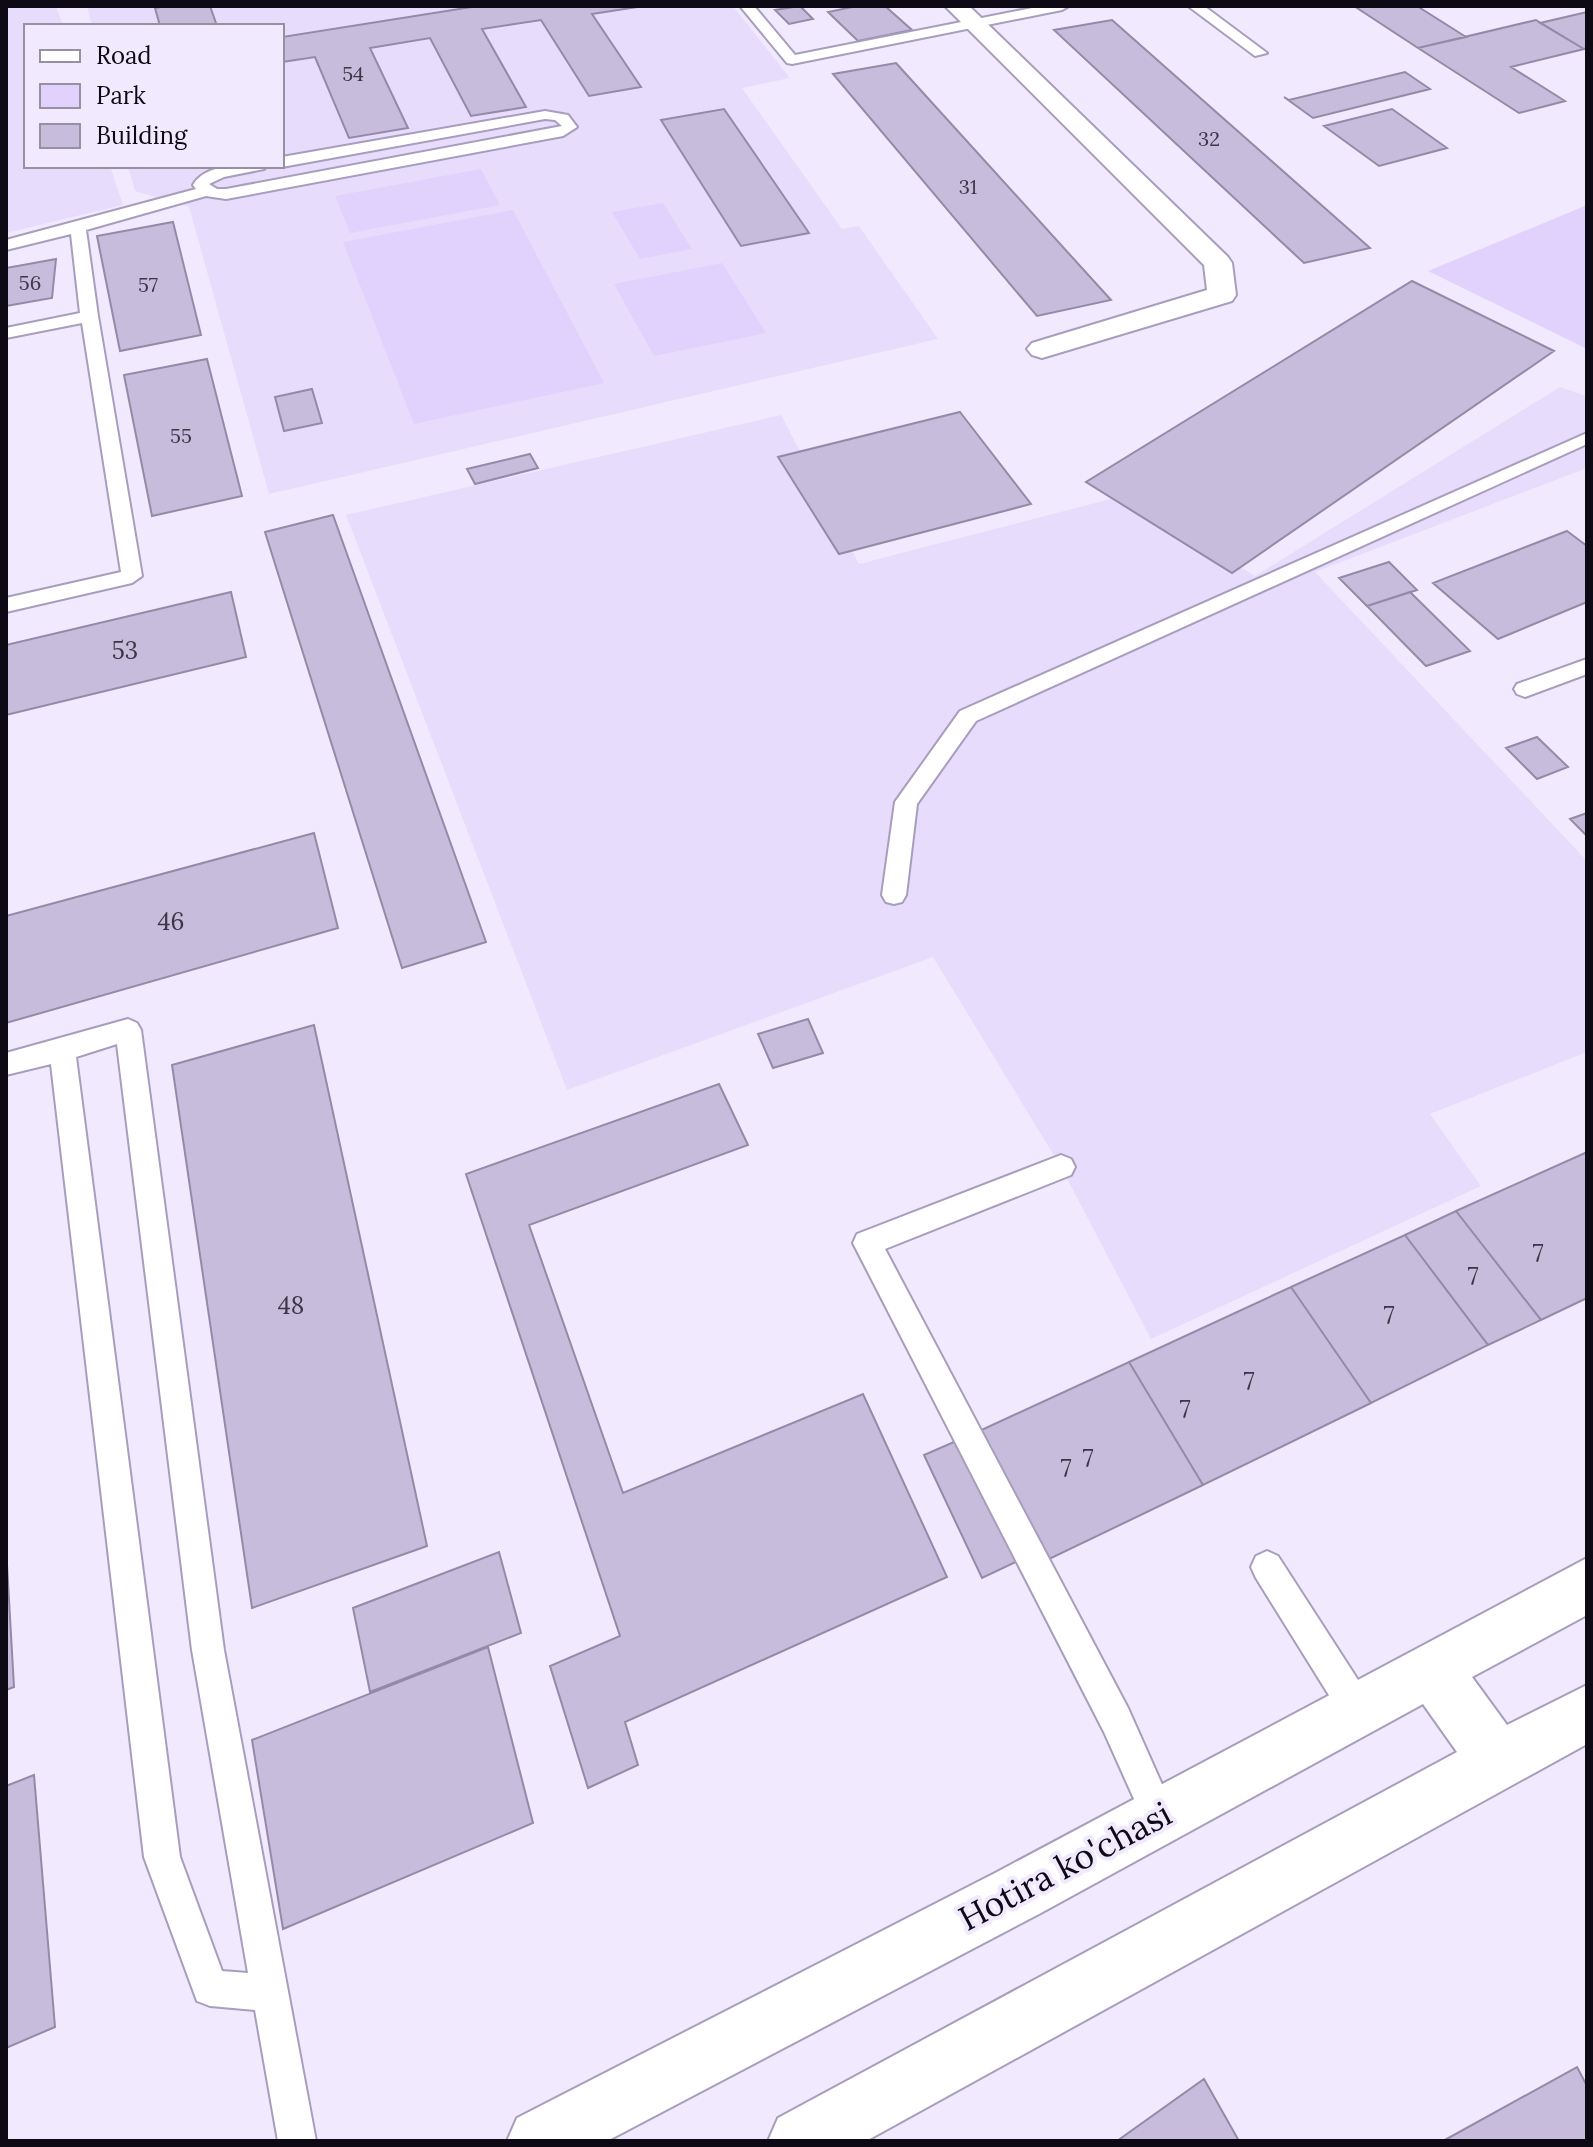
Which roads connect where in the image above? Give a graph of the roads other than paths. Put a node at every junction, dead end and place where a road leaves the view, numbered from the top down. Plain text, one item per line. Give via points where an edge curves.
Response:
1 (747, 6) edge
2 (956, 6) edge
3 (1062, 6) edge
4 (1195, 6) edge
5 (976, 25) junction
6 (1260, 53) dead end
7 (284, 162) edge
8 (250, 168) edge
9 (206, 191) junction
10 (78, 227) junction
11 (6, 245) edge
12 (89, 316) junction
13 (6, 333) edge
14 (1042, 349) dead end
15 (1586, 438) edge
16 (6, 605) edge
17 (1587, 666) edge
18 (1525, 689) dead end
19 (894, 895) dead end
20 (62, 1050) junction
21 (6, 1064) edge
22 (1061, 1167) dead end
23 (1267, 1567) dead end
24 (1587, 1585) edge
25 (1432, 1669) junction
26 (1357, 1709) junction
27 (1587, 1713) edge
28 (1498, 1762) junction
29 (1159, 1816) junction
30 (271, 1993) junction
31 (814, 2138) edge
32 (297, 2141) edge
33 (540, 2141) edge

1 - 5 lane via 792,60
2 - 5 main road
3 - 5 lane
4 - 6 lane
5 - 14 main road via 1218,263 1222,295
7 - 9 lane via 545,115 560,116 570,127 226,194
8 - 9 lane via 209,177 201,185
9 - 10 lane
10 - 11 lane
10 - 12 lane
12 - 13 lane
12 - 16 lane via 132,576
15 - 19 lane via 968,716 906,802
17 - 18 lane
20 - 21 lane
20 - 30 lane via 162,1857 210,1988
20 - 30 lane via 128,1030 208,1650
22 - 29 lane via 867,1243 1116,1720
23 - 26 lane
24 - 25 main road, Hotira ko'chasi
25 - 26 main road, Hotira ko'chasi
25 - 28 main road
26 - 29 main road, Hotira ko'chasi
27 - 28 main road
28 - 31 main road
29 - 33 main road, Hotira ko'chasi
30 - 32 lane

